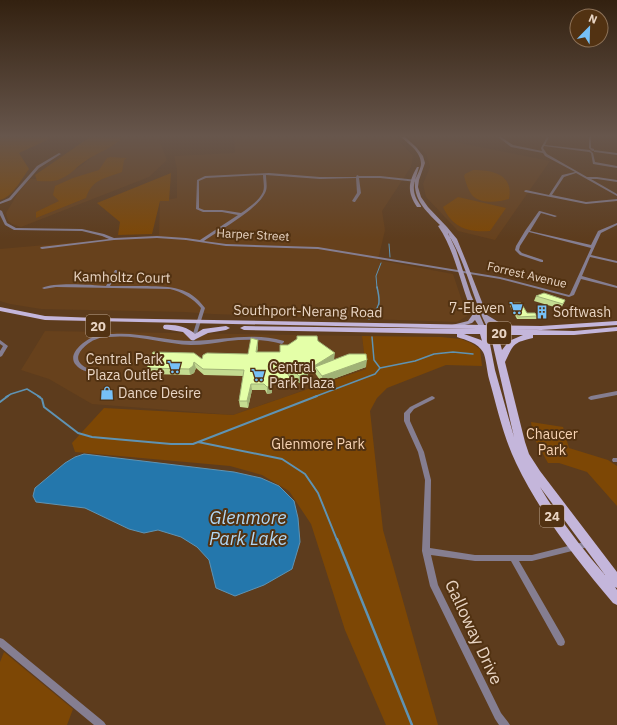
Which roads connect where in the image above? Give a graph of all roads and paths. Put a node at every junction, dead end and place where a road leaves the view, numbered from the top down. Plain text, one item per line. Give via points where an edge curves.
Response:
1 (35, 171) edge
2 (417, 171) edge
3 (420, 171) edge
4 (572, 171) edge
5 (576, 173) junction
6 (264, 174) junction
7 (357, 176) junction
8 (588, 179) junction
9 (617, 180) edge
10 (414, 181) junction
11 (526, 191) dead end
12 (617, 195) edge
13 (550, 196) junction
14 (617, 200) edge
15 (354, 201) dead end
16 (0, 203) edge
17 (0, 211) edge
18 (240, 214) junction
19 (555, 216) dead end
20 (617, 224) edge
21 (527, 231) junction
22 (114, 239) junction
23 (201, 241) junction
24 (592, 247) junction
25 (42, 248) dead end
26 (589, 256) junction
27 (542, 261) dead end
28 (617, 262) edge
29 (116, 271) dead end
30 (462, 271) junction
31 (468, 272) junction
32 (580, 277) junction
33 (107, 287) junction
34 (617, 287) edge
35 (44, 288) dead end
36 (0, 309) edge
37 (0, 315) edge
38 (476, 315) junction
39 (484, 316) junction
40 (617, 323) edge
41 (199, 325) junction
42 (167, 327) junction
43 (503, 327) junction
44 (226, 328) junction
45 (454, 329) junction
46 (617, 329) edge
47 (487, 330) junction
48 (544, 333) junction
49 (193, 340) junction
50 (0, 342) edge
51 (282, 342) dead end
52 (488, 352) junction
53 (0, 355) edge
54 (501, 360) junction
55 (106, 373) dead end
56 (617, 393) edge
57 (432, 398) dead end
58 (591, 398) dead end
59 (588, 544) junction
60 (575, 548) junction
61 (426, 551) junction
62 (513, 558) junction
63 (617, 582) edge
64 (617, 599) edge
65 (0, 642) edge
66 (561, 642) dead end
67 (100, 725) edge
68 (505, 725) edge

1 - 16 street via 10,199
2 - 10 main road
3 - 10 main road
4 - 5 street
5 - 8 street
5 - 13 street via 564,176
6 - 7 street via 320,178
6 - 18 street via 264,193
6 - 18 street via 205,178 198,181 197,208 203,211
7 - 10 street
7 - 15 street via 359,193
8 - 9 street
8 - 12 street
10 - 30 main road via 411,188 414,198 445,234
10 - 31 main road via 420,200 451,233
11 - 13 street
13 - 14 street via 586,203
17 - 22 street via 6,224 15,228 77,230
18 - 23 street
19 - 21 street via 540,212
20 - 24 street, Forrest Avenue via 599,232
21 - 24 street
21 - 27 street via 517,250 521,254
22 - 23 street, Harper Street via 169,238
22 - 25 street, Harper Street
23 - 30 street, Harper Street via 239,246 325,249
24 - 26 street, Forrest Avenue
26 - 28 street
26 - 32 street, Forrest Avenue
29 - 33 street
30 - 31 street, Forrest Avenue
30 - 38 main road
31 - 32 street, Forrest Avenue via 568,296 572,296
31 - 39 main road
32 - 34 street
33 - 35 street, Kamholtz Court
33 - 41 street, Kamholtz Court via 177,289 197,300 202,306
36 - 41 main road, Southport-Nerang Road / 20 via 55,319
37 - 42 main road, Southport-Nerang Road / 20 via 68,324
38 - 45 main road via 470,322
38 - 47 main road
39 - 43 main road
39 - 47 main road
40 - 43 main road, Southport-Nerang Road / 20 via 561,327
41 - 42 main road, Southport-Nerang Road / 20
41 - 44 main road, Southport-Nerang Road / 20
41 - 45 main road, Southport-Nerang Road / 20
41 - 49 street, Kamholtz Court
42 - 49 main road via 192,333
43 - 47 main road, Southport-Nerang Road / 20
44 - 45 main road, Southport-Nerang Road / 20
44 - 49 main road via 206,331
45 - 47 main road, Southport-Nerang Road / 20
45 - 52 main road via 475,340
46 - 48 main road, Southport-Nerang Road / 20
47 - 48 main road, Southport-Nerang Road / 20
47 - 52 main road, 24
47 - 54 main road, 24
48 - 54 main road via 511,342
49 - 51 street via 211,342 249,338
49 - 55 street via 175,342 116,335 96,338 82,347 76,360 90,371
50 - 53 street via 6,346
52 - 60 main road, 24 via 508,436 546,507
54 - 59 main road, 24 via 525,455
56 - 58 street
57 - 61 street, Galloway Drive via 407,413 407,421 421,452 428,480
59 - 60 street
59 - 63 main road, 24
60 - 62 street via 532,558
60 - 64 main road, 24
61 - 62 street via 475,558
61 - 68 street, Galloway Drive via 434,586 498,716
62 - 66 street
65 - 67 street

